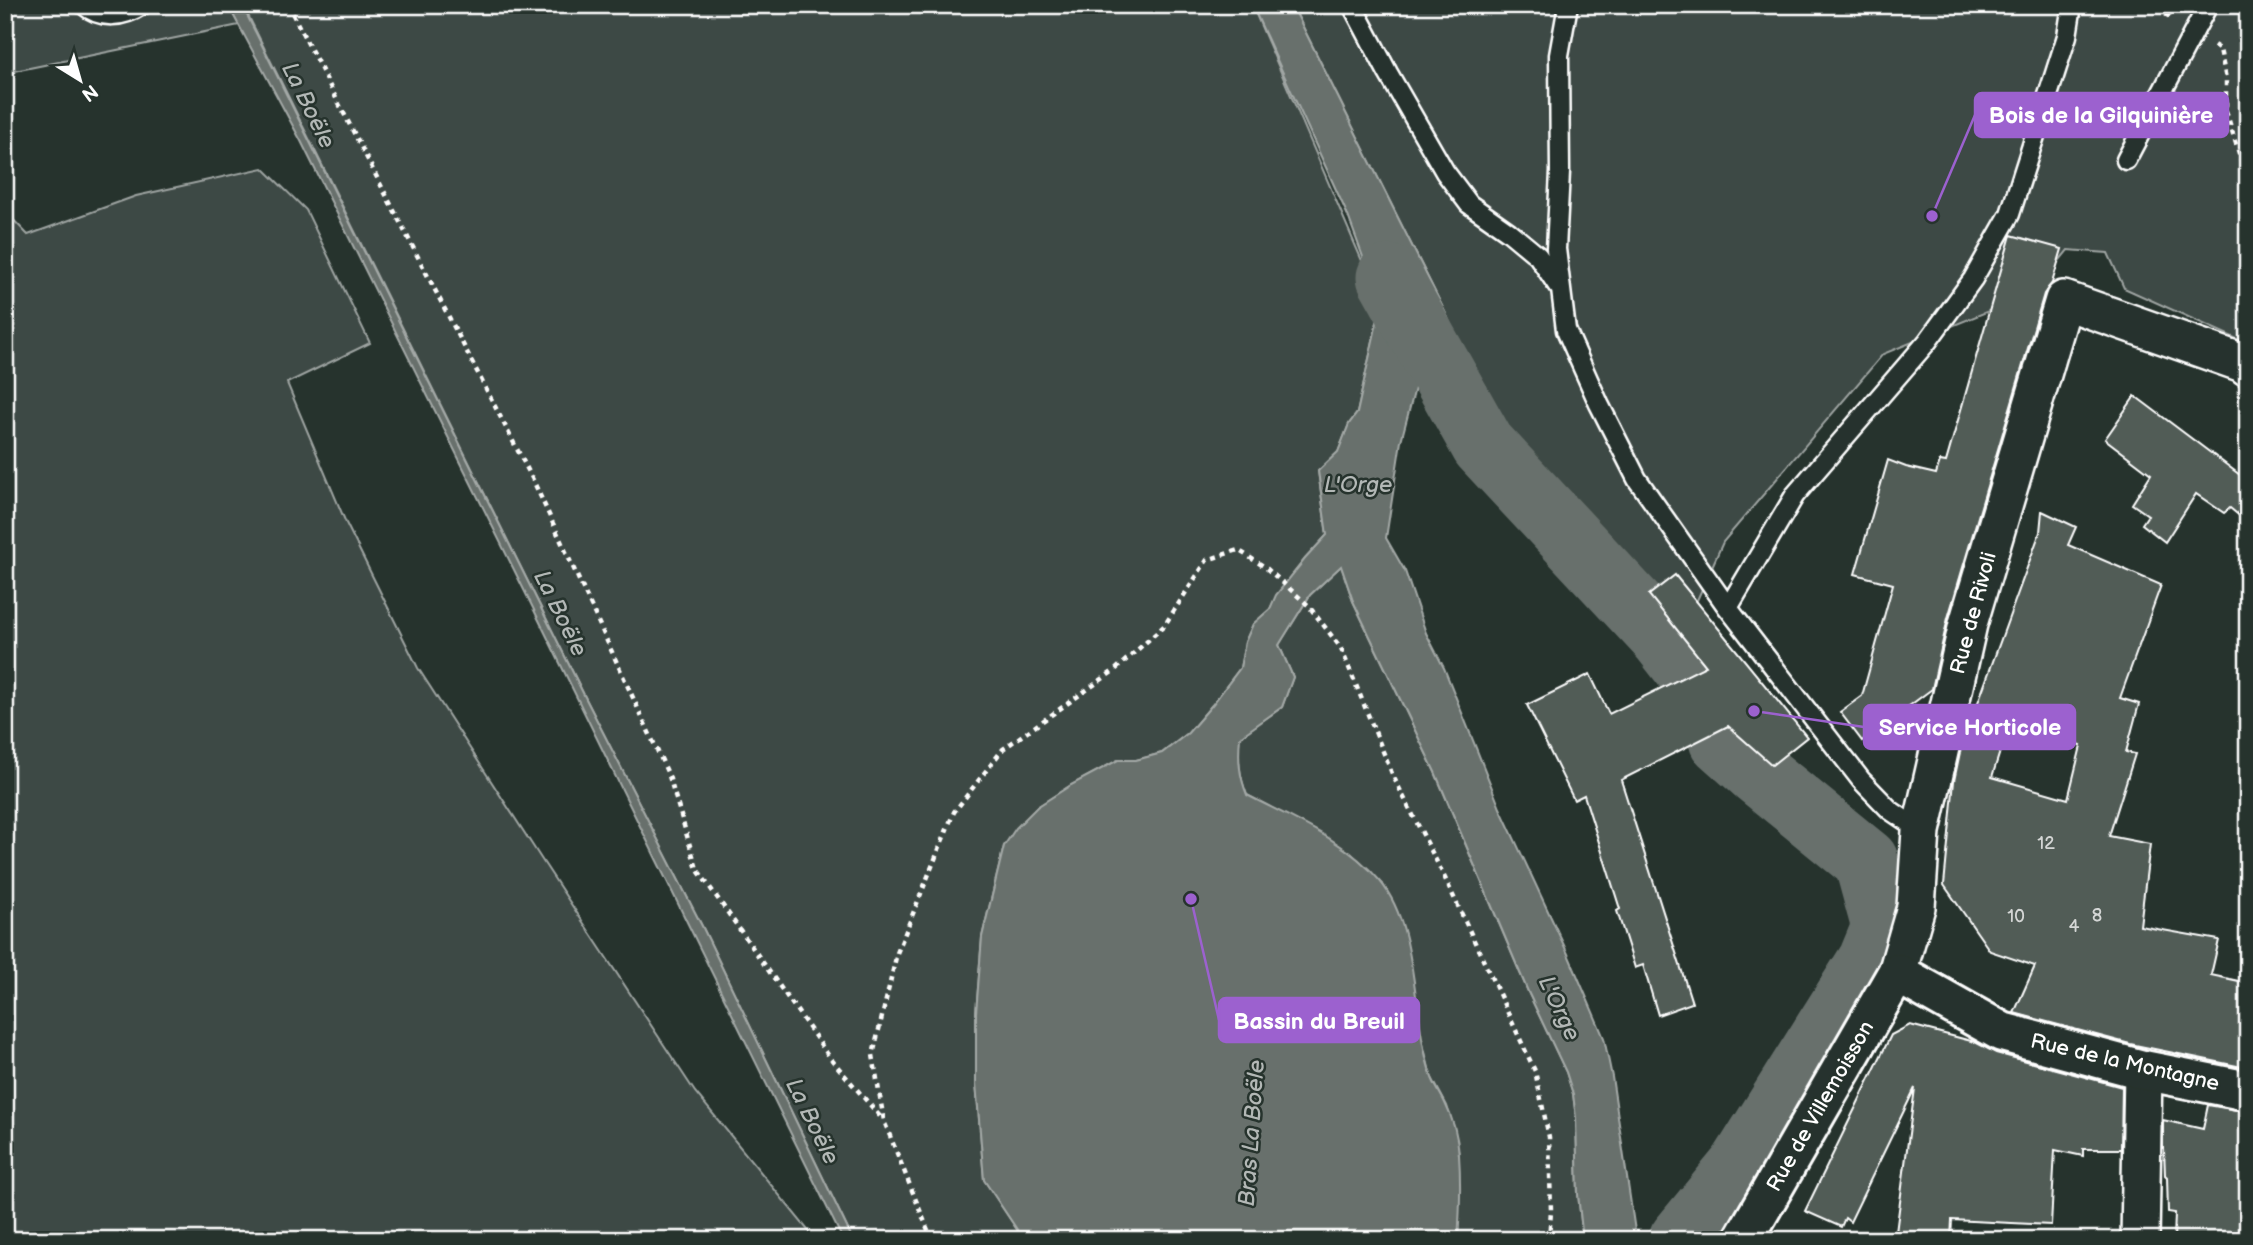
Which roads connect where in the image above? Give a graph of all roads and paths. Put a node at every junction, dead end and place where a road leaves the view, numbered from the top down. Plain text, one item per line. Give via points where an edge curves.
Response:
1 (83, 5) edge
2 (142, 5) edge
3 (288, 5) edge
4 (1353, 5) edge
5 (1568, 5) edge
6 (2072, 5) edge
7 (2162, 5) edge
8 (2207, 5) edge
9 (2194, 32) junction
10 (2126, 160) dead end
11 (2248, 174) edge
12 (1561, 291) junction
13 (2248, 367) edge
14 (1728, 608) junction
15 (1921, 831) junction
16 (1897, 973) junction
17 (2143, 1070) junction
18 (2248, 1091) edge
19 (884, 1121) junction
20 (932, 1240) edge
21 (1549, 1240) edge
22 (1744, 1240) edge
23 (2140, 1240) edge

1 - 2 lane via 102,15 118,16
3 - 19 path via 533,480 669,776 697,869 831,1059
4 - 12 lane via 1445,172 1469,204 1538,256
5 - 12 lane via 1559,55 1556,249
6 - 14 lane via 2067,36 2010,214 1973,279 1927,342 1795,495
7 - 9 path via 2165,14
8 - 9 lane
9 - 10 lane
9 - 11 path via 2220,49 2226,111
12 - 14 lane via 1566,330 1637,479
13 - 15 street, Rue de Rivoli via 2064,300 1968,624
14 - 15 lane via 1861,780 1890,810
15 - 16 street, Rue de Rivoli via 1916,907
16 - 17 street, Rue de la Montagne via 2002,1032
16 - 22 street, Rue de Villemoisson
17 - 18 street, Rue de la Montagne
17 - 23 street
19 - 20 path
19 - 21 path via 873,1055 884,1002 897,953 954,812 1003,749 1115,670 1164,626 1207,560 1238,550 1308,605 1342,648 1393,776 1535,1071 1549,1137

